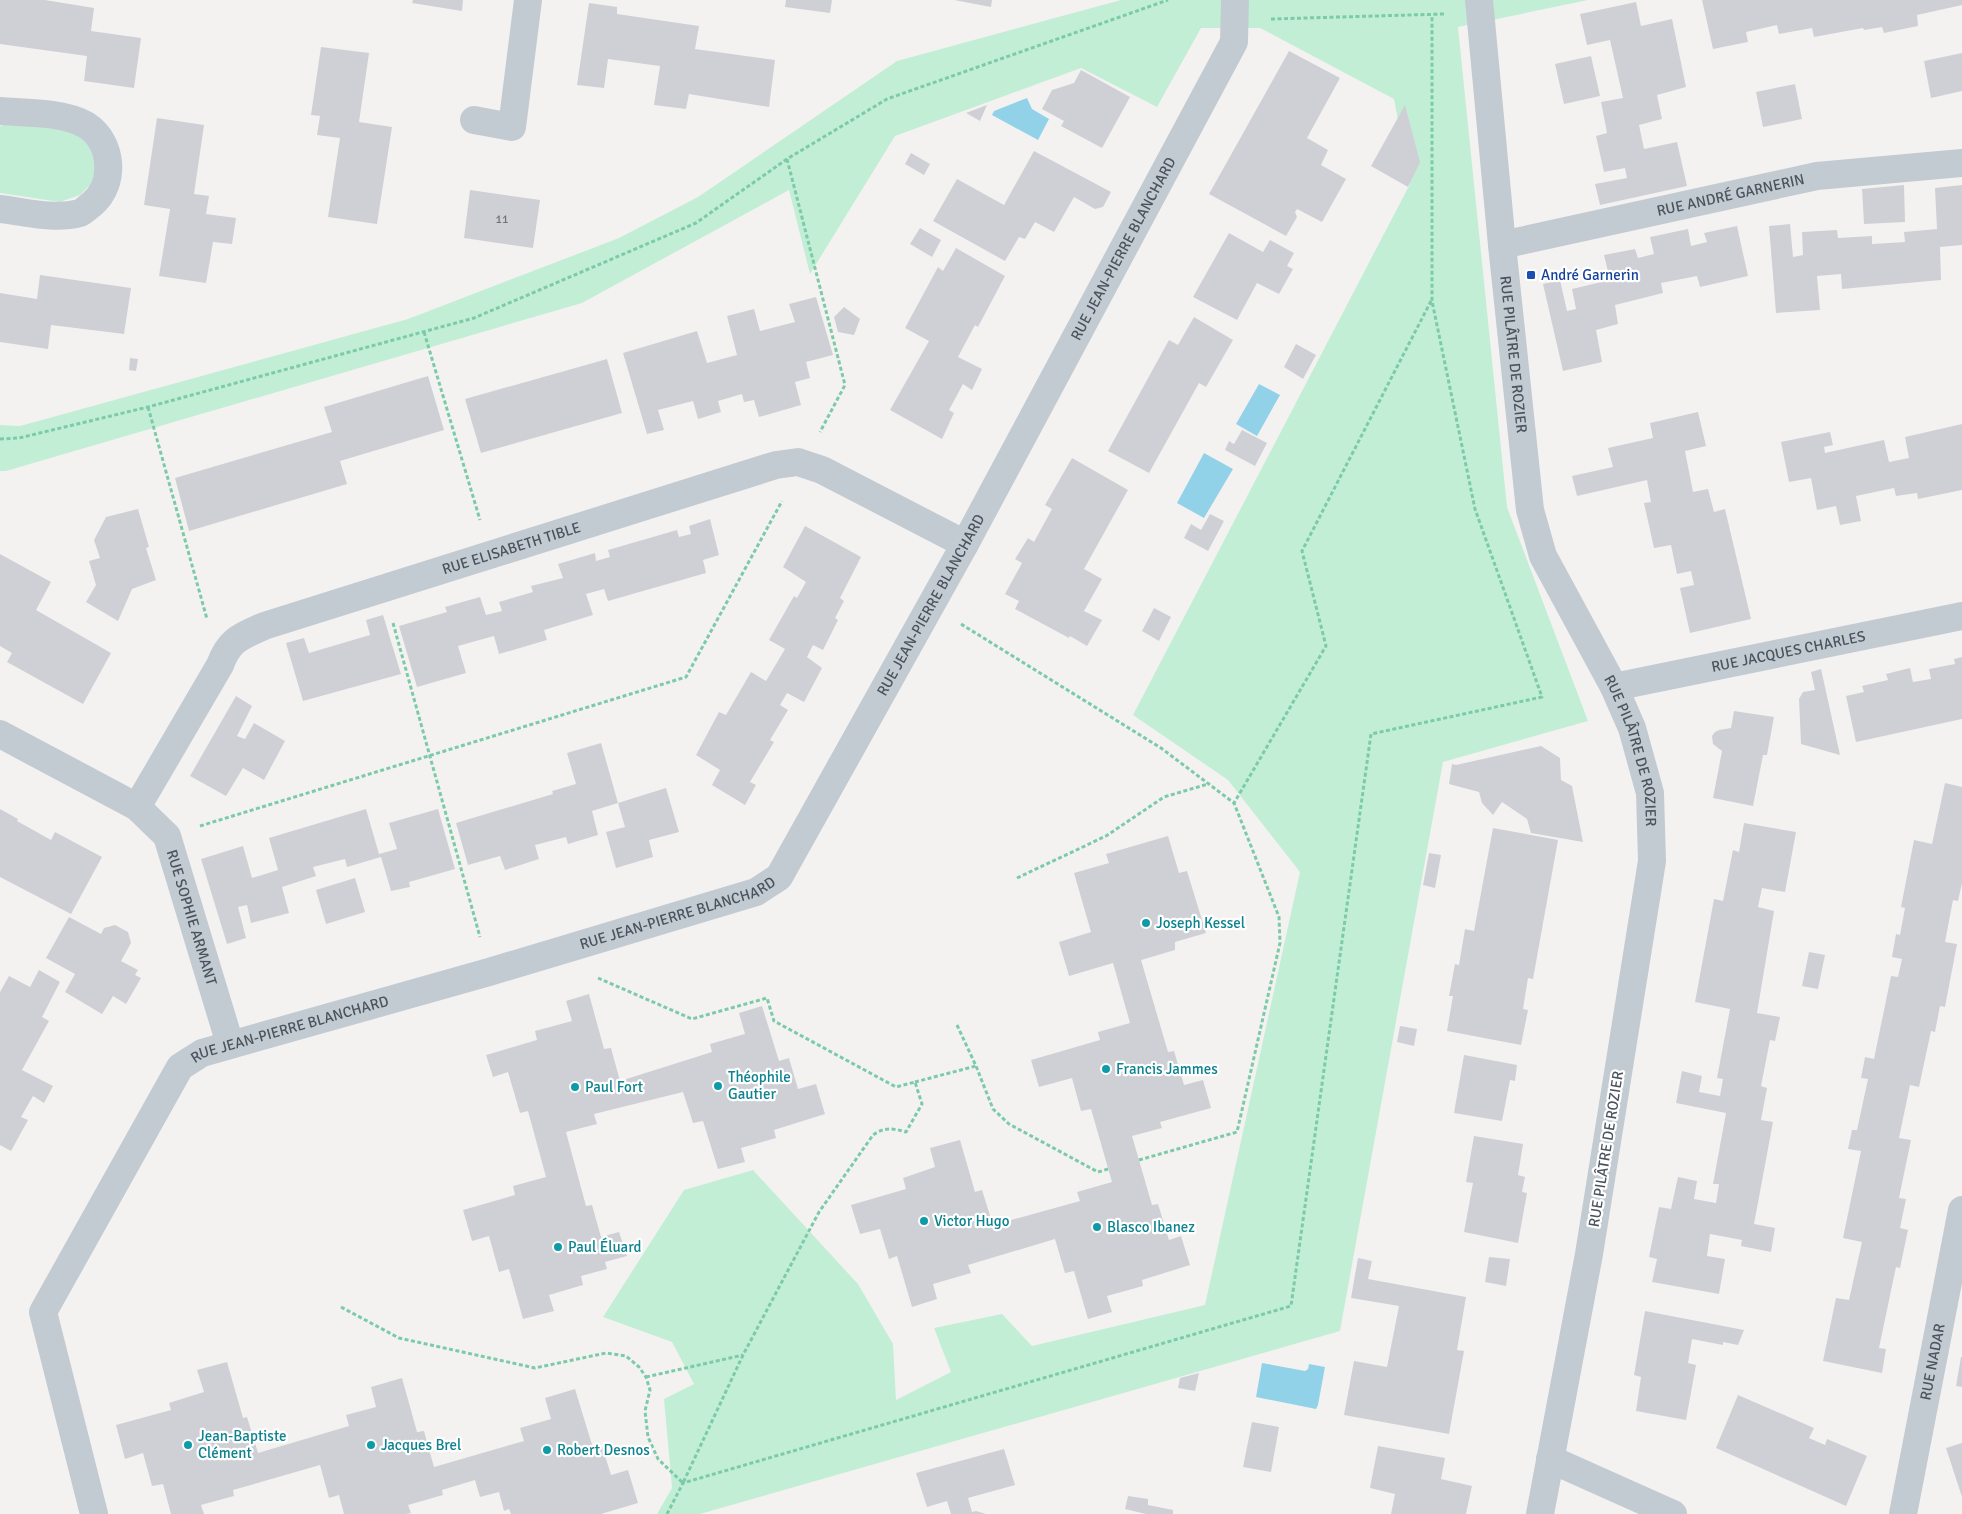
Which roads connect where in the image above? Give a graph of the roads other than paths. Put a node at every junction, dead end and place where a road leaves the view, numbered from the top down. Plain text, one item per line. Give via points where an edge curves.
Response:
1 (528, 0) edge
2 (1235, 2) edge
3 (1480, 6) edge
4 (0, 111) edge
5 (474, 120) dead end
6 (1962, 163) edge
7 (0, 209) edge
8 (1502, 245) junction
9 (964, 544) junction
10 (1962, 616) edge
11 (1614, 687) junction
12 (0, 734) edge
13 (137, 807) junction
14 (230, 1044) junction
15 (1962, 1210) edge
16 (1550, 1459) junction
17 (94, 1514) edge
18 (1540, 1514) edge
19 (1673, 1514) edge
20 (1903, 1514) edge

1 - 5 street via 512,127
2 - 9 street, RUE JEAN-PIERRE BLANCHARD via 1234,42
3 - 8 street, RUE PILÂTRE DE ROZIER
4 - 7 street via 68,118 86,125 98,134 105,147 109,170 99,198 82,212 62,217
6 - 8 street, RUE ANDRÉ GARNERIN via 1817,176
8 - 11 street, RUE PILÂTRE DE ROZIER via 1530,510 1543,556
9 - 13 street, RUE ELISABETH TIBLE via 822,470 798,462 776,465 383,588 236,638 224,652 220,665
9 - 14 street, RUE JEAN-PIERRE BLANCHARD via 779,877 756,892 572,948
10 - 11 street, RUE JACQUES CHARLES
11 - 16 street, RUE PILÂTRE DE ROZIER via 1632,728 1650,793 1652,861 1590,1244
12 - 13 street, RUE SOPHIE ARMANT
13 - 14 street, RUE SOPHIE ARMANT via 167,836
14 - 17 street, RUE JEAN-PIERRE BLANCHARD via 202,1052 180,1067 43,1312
15 - 20 street, RUE NADAR
16 - 18 street, RUE PILÂTRE DE ROZIER
16 - 19 street

